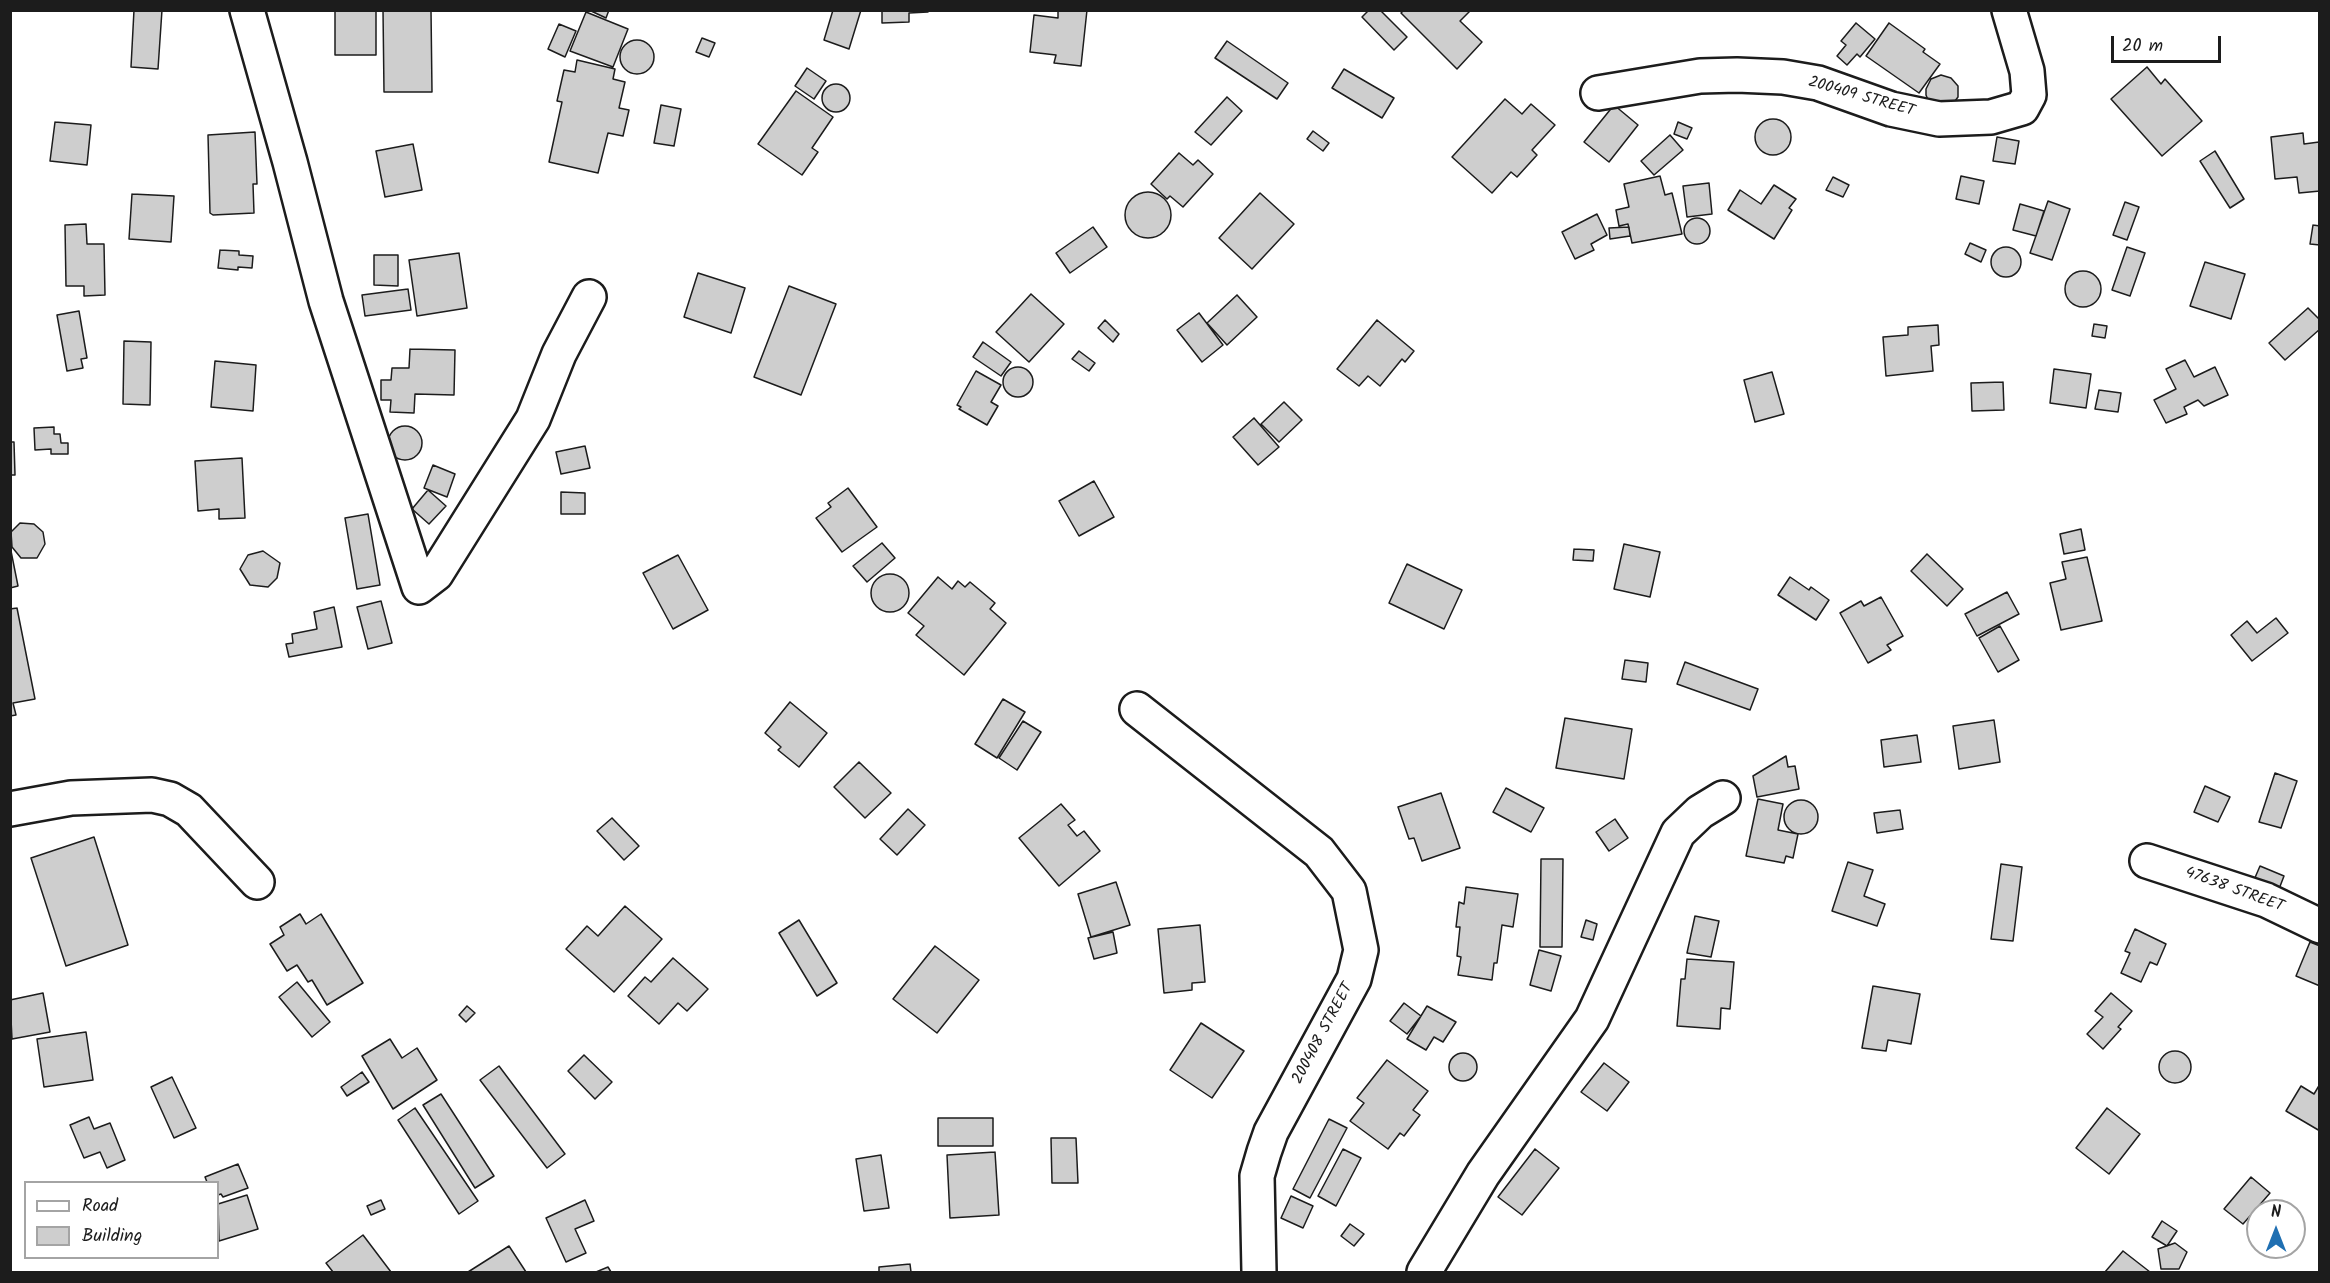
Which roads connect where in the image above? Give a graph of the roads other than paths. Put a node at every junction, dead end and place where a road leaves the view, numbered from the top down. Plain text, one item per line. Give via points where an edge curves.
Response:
1 (247, 10) edge
2 (2009, 10) edge
3 (1598, 93) dead end
4 (589, 297) dead end
5 (1137, 709) dead end
6 (1723, 798) dead end
7 (10, 809) edge
8 (2147, 861) dead end
9 (257, 882) dead end
10 (2319, 926) edge
11 (1259, 1272) edge
12 (1424, 1272) edge

1 - 4 street via 326,301 419,587 436,573 533,418 559,354
2 - 3 street, 200409 STREET via 2027,71 2029,94 2022,108 1991,117 1939,119 1891,109 1818,83 1784,77 1700,76
5 - 11 street, 200408 STREET via 1319,852 1349,891 1361,950 1354,979 1263,1152 1257,1176
6 - 12 street via 1700,812 1678,833 1592,1019 1483,1174
7 - 9 street via 70,798 152,795 170,799 189,810
8 - 10 street, 47638 STREET via 2266,900

